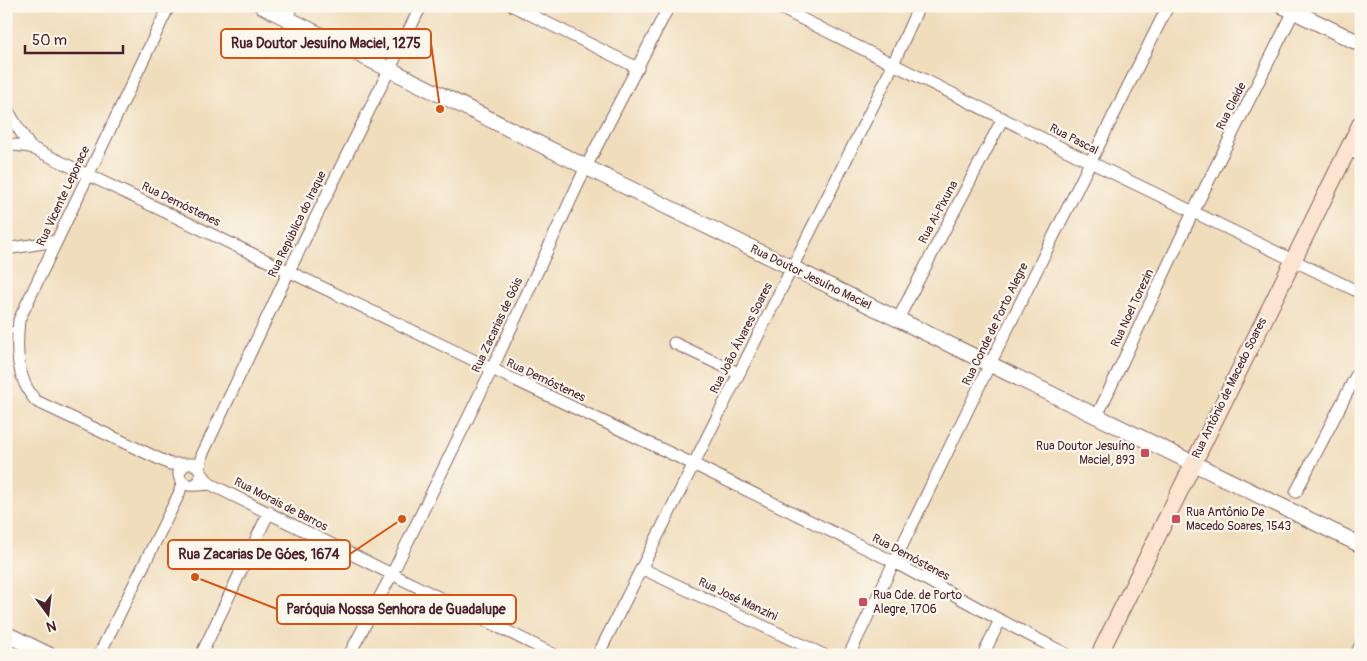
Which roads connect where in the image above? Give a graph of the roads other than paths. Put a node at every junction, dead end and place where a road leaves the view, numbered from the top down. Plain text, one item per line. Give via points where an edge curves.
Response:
1 (169, 6) edge
2 (262, 6) edge
3 (421, 6) edge
4 (513, 6) edge
5 (669, 6) edge
6 (776, 6) edge
7 (919, 6) edge
8 (1168, 6) edge
9 (1289, 9) edge
10 (289, 12) edge
11 (1361, 44) edge
12 (893, 64) junction
13 (390, 68) junction
14 (638, 68) junction
15 (6, 108) edge
16 (1003, 118) junction
17 (1361, 122) edge
18 (6, 144) edge
19 (30, 147) junction
20 (1354, 153) edge
21 (1090, 162) junction
22 (586, 167) junction
23 (88, 174) junction
24 (1193, 212) junction
25 (56, 240) junction
26 (6, 249) edge
27 (1292, 261) junction
28 (792, 268) junction
29 (289, 271) junction
30 (1361, 293) edge
31 (898, 319) junction
32 (19, 326) junction
33 (6, 334) edge
34 (674, 343) dead end
35 (990, 364) junction
36 (1361, 366) edge
37 (492, 369) junction
38 (738, 373) junction
39 (1097, 416) junction
40 (1192, 463) junction
41 (170, 464) junction
42 (693, 464) junction
43 (195, 467) junction
44 (210, 484) junction
45 (184, 485) junction
46 (1296, 492) dead end
47 (269, 512) junction
48 (1361, 545) edge
49 (894, 562) junction
50 (641, 568) junction
51 (392, 574) junction
52 (1000, 620) junction
53 (6, 634) edge
54 (1361, 644) edge
55 (49, 655) edge
56 (99, 655) edge
57 (201, 655) edge
58 (350, 655) edge
59 (555, 655) edge
60 (598, 655) edge
61 (824, 655) edge
62 (850, 655) edge
63 (984, 655) edge
64 (1068, 655) edge
65 (1099, 655) edge
66 (1356, 655) edge

1 - 23 street, Rua Vicente Leporace
2 - 10 street, Rua Doutor Jesuíno Maciel
3 - 13 street, Rua República do Iraque
4 - 14 street
5 - 14 street, Rua Zacarias de Góis
6 - 12 street, Rua Pascal
7 - 12 street, Rua João Álvares Soares
8 - 21 street, Rua Conde de Porto Alegre
9 - 11 street
9 - 24 street, Rua Cleide
10 - 13 street, Rua Doutor Jesuíno Maciel
12 - 16 street, Rua Pascal
12 - 28 street, Rua João Álvares Soares
13 - 22 street, Rua Doutor Jesuíno Maciel
13 - 29 street, Rua República do Iraque
14 - 22 street, Rua Zacarias de Góis
15 - 19 street
16 - 21 street, Rua Pascal
16 - 31 street, Rua Ai-Pixuna
17 - 20 main road, Rua Antônio de Macedo Soares
18 - 19 street, Rua Demóstenes
19 - 23 street, Rua Demóstenes
20 - 27 main road, Rua Antônio de Macedo Soares
21 - 24 street, Rua Pascal
21 - 35 street, Rua Conde de Porto Alegre
22 - 28 street, Rua Doutor Jesuíno Maciel
22 - 37 street, Rua Zacarias de Góis
23 - 25 street, Rua Vicente Leporace
23 - 29 street, Rua Demóstenes
24 - 27 street, Rua Pascal
24 - 39 street, Rua Noel Torezin
25 - 26 street
25 - 32 street, Rua Vicente Leporace
27 - 30 street, Rua Pascal
27 - 40 main road, Rua Antônio de Macedo Soares
28 - 31 street, Rua Doutor Jesuíno Maciel
28 - 38 street, Rua João Álvares Soares
29 - 37 street, Rua Demóstenes
29 - 43 street, Rua República do Iraque
31 - 35 street, Rua Doutor Jesuíno Maciel
32 - 33 lane
32 - 41 street, Rua Vicente Leporace via 18,361 28,392 36,401
34 - 38 street
35 - 39 street, Rua Doutor Jesuíno Maciel
35 - 49 street, Rua Conde de Porto Alegre
36 - 46 street
37 - 42 street, Rua Demóstenes
37 - 51 street, Rua Zacarias de Góis
38 - 42 street, Rua João Álvares Soares
39 - 40 street, Rua Doutor Jesuíno Maciel
40 - 48 street, Rua Doutor Jesuíno Maciel
40 - 65 main road, Rua Antônio de Macedo Soares
41 - 43 street
41 - 45 street
42 - 49 street, Rua Demóstenes
42 - 50 street, Rua João Álvares Soares
43 - 44 street, Rua Morais de Barros
43 - 45 street via 181,468
43 - 45 street via 200,481
44 - 45 street
44 - 47 street, Rua Morais de Barros
45 - 56 street
47 - 51 street, Rua Morais de Barros
47 - 57 street
49 - 52 street, Rua Demóstenes
49 - 62 street, Rua Conde de Porto Alegre
50 - 60 street, Rua João Álvares Soares
50 - 61 street, Rua José Manzini
51 - 58 street, Rua Zacarias de Góis
51 - 59 street, Rua Morais de Barros
52 - 63 street
52 - 64 street, Rua Demóstenes
53 - 55 street
54 - 66 street

